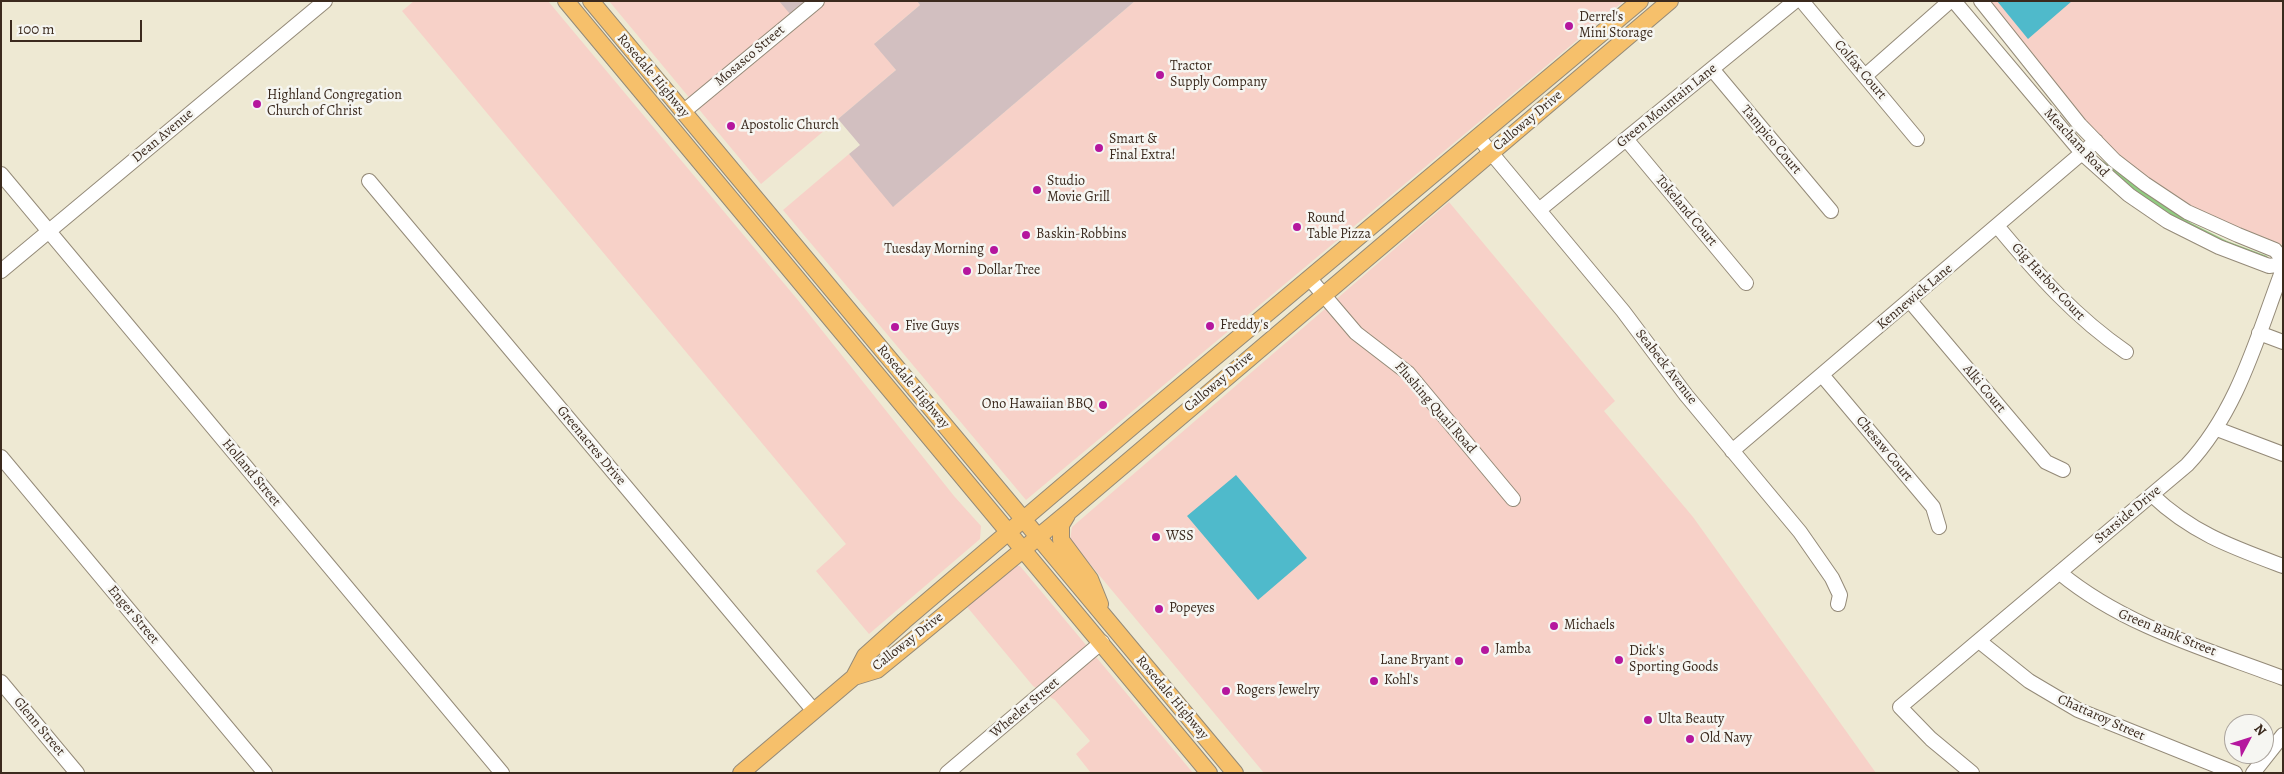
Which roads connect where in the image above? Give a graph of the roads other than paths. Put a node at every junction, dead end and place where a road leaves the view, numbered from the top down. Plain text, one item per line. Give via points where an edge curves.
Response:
1 (325, 1) edge
2 (566, 1) edge
3 (591, 1) edge
4 (817, 1) edge
5 (1640, 1) edge
6 (1656, 1) edge
7 (1670, 1) edge
8 (1795, 1) edge
9 (1802, 1) edge
10 (1950, 1) edge
11 (1954, 1) edge
12 (1981, 1) edge
13 (1623, 16) junction
14 (1633, 32) junction
15 (1712, 69) junction
16 (1864, 76) junction
17 (1572, 84) junction
18 (683, 112) junction
19 (678, 136) junction
20 (1478, 137) junction
21 (1626, 139) junction
22 (1917, 139) dead end
23 (2096, 141) junction
24 (1491, 152) junction
25 (2082, 154) junction
26 (1, 174) edge
27 (368, 181) dead end
28 (1539, 210) junction
29 (1831, 211) dead end
30 (1998, 227) junction
31 (49, 231) junction
32 (2283, 262) edge
33 (813, 268) junction
34 (2283, 269) edge
35 (1, 270) edge
36 (1310, 279) junction
37 (801, 282) junction
38 (1746, 283) dead end
39 (1322, 294) junction
40 (1910, 301) junction
41 (1249, 330) junction
42 (2258, 333) junction
43 (874, 341) junction
44 (2283, 342) edge
45 (2126, 352) dead end
46 (1822, 375) junction
47 (1188, 408) junction
48 (2217, 429) junction
49 (1732, 451) junction
50 (2283, 454) edge
51 (1, 457) edge
52 (2063, 470) dead end
53 (2152, 495) junction
54 (1513, 499) dead end
55 (1072, 509) junction
56 (1024, 519) junction
57 (1939, 527) dead end
58 (1009, 531) junction
59 (1038, 536) junction
60 (1024, 549) junction
61 (2283, 566) edge
62 (2060, 573) junction
63 (1838, 604) dead end
64 (1116, 629) junction
65 (1979, 641) junction
66 (1102, 642) junction
67 (854, 677) junction
68 (2283, 678) edge
69 (1, 682) edge
70 (814, 711) junction
71 (2283, 735) edge
72 (77, 773) edge
73 (265, 773) edge
74 (502, 773) edge
75 (741, 773) edge
76 (947, 773) edge
77 (1209, 773) edge
78 (1235, 773) edge
79 (1972, 773) edge
80 (2235, 773) edge
81 (2252, 773) edge

1 - 31 street, Dean Avenue
2 - 19 main road, Rosedale Highway
3 - 18 main road, Rosedale Highway
4 - 18 street, Mosasco Street
5 - 13 main road, Calloway Drive
6 - 14 main road
7 - 14 main road, Calloway Drive
8 - 15 street, Green Mountain Lane
9 - 16 street, Colfax Court
10 - 16 street
11 - 25 street, Meacham Road
12 - 23 street, Meacham Road
13 - 17 main road via 1623,26 1585,61
13 - 20 main road, Calloway Drive
14 - 17 main road, Calloway Drive
15 - 21 street, Green Mountain Lane
15 - 29 street, Tampico Court
16 - 22 street, Colfax Court
17 - 24 main road, Calloway Drive
18 - 33 main road, Rosedale Highway
19 - 33 main road via 725,177 797,262
19 - 37 main road, Rosedale Highway
20 - 24 street, Seabeck Avenue
20 - 36 main road, Calloway Drive
21 - 28 street, Green Mountain Lane
21 - 38 street, Tokeland Court
23 - 25 street, Kennewick Lane
23 - 32 street, Meacham Road via 2114,160 2168,200 2208,223 2275,250
24 - 28 street, Seabeck Avenue
24 - 39 main road, Calloway Drive
25 - 30 street, Kennewick Lane
25 - 32 street, Meacham Road via 2129,196 2168,221 2219,247 2269,266
26 - 31 street, Holland Street
27 - 70 street, Greenacres Drive
28 - 49 street, Seabeck Avenue
30 - 40 street, Kennewick Lane
30 - 45 street, Gig Harbor Court via 2082,320
31 - 35 street, Dean Avenue
31 - 74 street, Holland Street
33 - 43 main road, Rosedale Highway
34 - 42 street, Starside Drive
36 - 39 street, Flushing Quail Road
36 - 41 main road, Calloway Drive
37 - 43 main road via 810,280 815,283 850,324
37 - 58 main road, Rosedale Highway
39 - 47 main road, Calloway Drive
39 - 54 street, Flushing Quail Road via 1356,333 1408,373
40 - 46 street, Kennewick Lane
40 - 52 street, Alki Court via 2046,462
41 - 47 main road via 1233,358 1197,386
41 - 56 main road, Calloway Drive
42 - 44 street
42 - 48 street, Starside Drive via 2235,395
43 - 56 main road, Rosedale Highway
46 - 49 street, Kennewick Lane
46 - 57 street, Chesaw Court via 1933,508
47 - 55 main road, Calloway Drive
48 - 50 street
48 - 53 street, Starside Drive via 2187,465
49 - 63 street, Seabeck Avenue via 1816,554 1840,595
51 - 73 street, Enger Street
53 - 61 street via 2202,533
53 - 62 street, Starside Drive
55 - 59 main road, Calloway Drive
55 - 64 main road via 1061,525 1060,540 1090,579
56 - 58 main road, Calloway Drive
56 - 59 main road, Rosedale Highway
58 - 60 main road, Rosedale Highway
58 - 67 main road, Calloway Drive via 865,656
59 - 60 main road, Calloway Drive
59 - 64 main road, Rosedale Highway
60 - 66 main road, Rosedale Highway
60 - 67 main road, Calloway Drive via 877,670
62 - 65 street, Starside Drive
62 - 68 street, Green Bank Street via 2094,599 2140,624
64 - 78 main road, Rosedale Highway
65 - 79 street, Starside Drive via 1900,707 1931,740
65 - 80 street, Chattaroy Street via 2029,681 2078,710
66 - 76 street, Wheeler Street
66 - 77 main road, Rosedale Highway
67 - 70 main road, Calloway Drive
69 - 72 street, Glenn Street
70 - 75 main road, Calloway Drive
71 - 81 street

